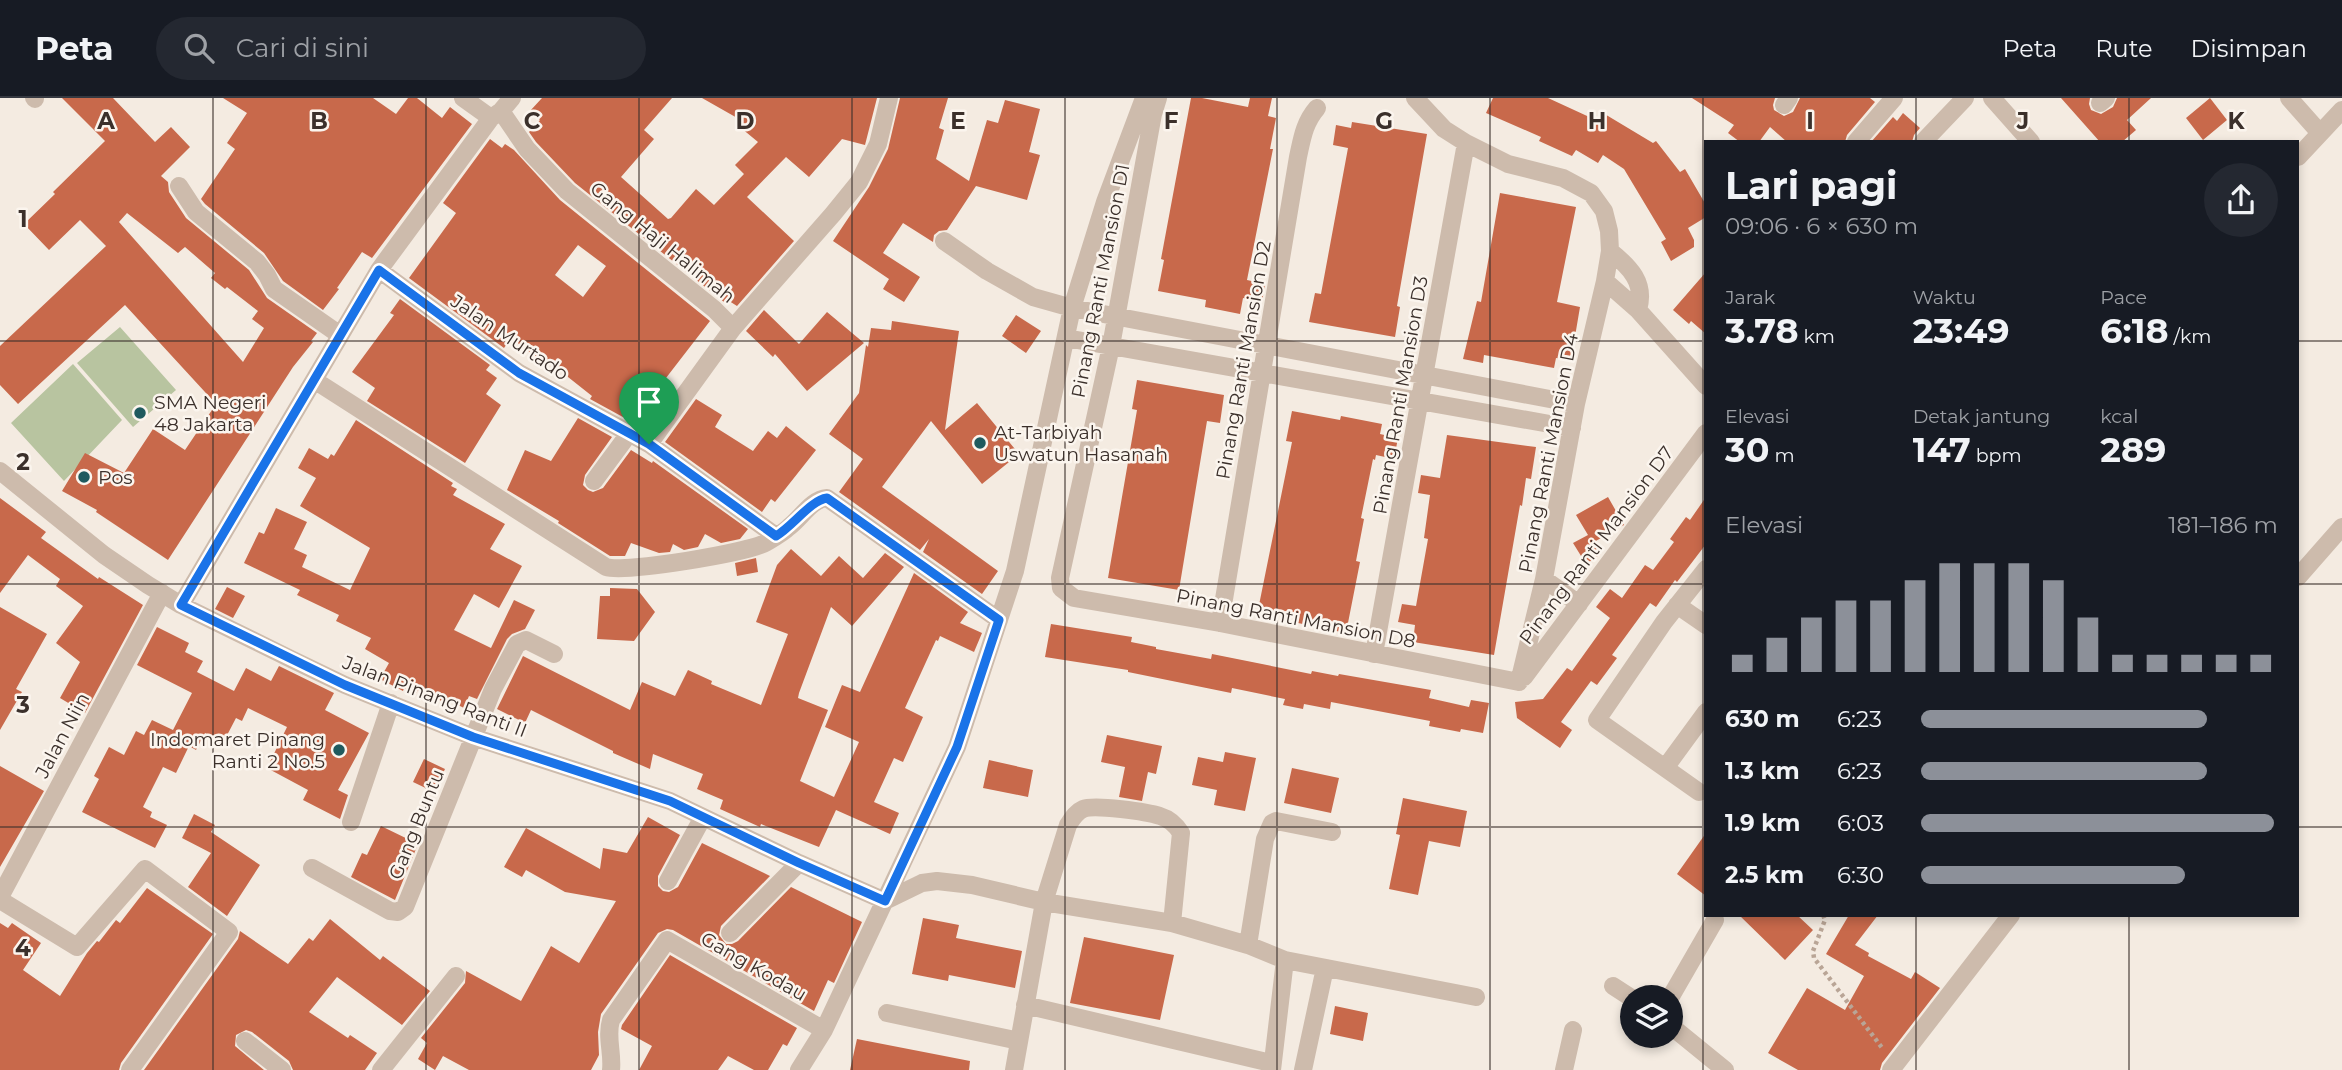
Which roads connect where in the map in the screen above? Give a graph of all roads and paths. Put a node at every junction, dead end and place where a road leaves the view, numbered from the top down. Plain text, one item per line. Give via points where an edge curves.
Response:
1 (463, 98) edge
2 (889, 98) edge
3 (1416, 98) edge
4 (1894, 98) edge
5 (1965, 98) edge
6 (1992, 98) edge
7 (2289, 98) edge
8 (1146, 99) edge
9 (1317, 108) dead end
10 (501, 109) edge
11 (2342, 110) edge
12 (2320, 133) junction
13 (1858, 140) edge
14 (1925, 140) edge
15 (2029, 140) edge
16 (1466, 143) junction
17 (2299, 156) edge
18 (179, 186) dead end
19 (944, 241) dead end
20 (1611, 251) junction
21 (379, 270) junction
22 (1605, 281) junction
23 (1072, 308) junction
24 (1638, 310) junction
25 (1116, 317) junction
26 (733, 328) junction
27 (340, 335) junction
28 (1066, 338) junction
29 (1111, 346) junction
30 (1268, 346) junction
31 (1263, 373) junction
32 (1425, 375) junction
33 (314, 380) junction
34 (1704, 384) edge
35 (1420, 401) junction
36 (1576, 404) junction
37 (1572, 428) junction
38 (628, 435) junction
39 (1704, 436) edge
40 (649, 444) junction
41 (0, 471) edge
42 (594, 481) dead end
43 (2342, 527) edge
44 (776, 536) junction
45 (1704, 571) edge
46 (2299, 576) edge
47 (1544, 579) junction
48 (162, 593) junction
49 (1065, 593) joint
50 (1579, 604) junction
51 (181, 605) junction
52 (1677, 605) junction
53 (999, 620) junction
54 (1220, 623) junction
55 (1704, 624) edge
56 (554, 654) dead end
57 (1374, 654) junction
58 (1520, 682) junction
59 (391, 704) junction
60 (1704, 715) edge
61 (473, 737) junction
62 (1665, 768) junction
63 (1699, 792) dead end
64 (703, 817) junction
65 (351, 822) dead end
66 (1332, 832) dead end
67 (799, 863) junction
68 (312, 868) dead end
69 (668, 881) dead end
70 (0, 899) edge
71 (885, 901) junction
72 (1044, 902) junction
73 (1824, 917) edge
74 (2009, 917) edge
75 (1715, 920) dead end
76 (1172, 923) junction
77 (730, 933) dead end
78 (1248, 945) junction
79 (1285, 960) junction
80 (1325, 968) junction
81 (456, 975) dead end
82 (1678, 985) edge
83 (1614, 986) dead end
84 (1620, 990) edge
85 (1476, 997) dead end
86 (1025, 1006) junction
87 (887, 1013) dead end
88 (824, 1030) junction
89 (1573, 1030) dead end
90 (1683, 1036) edge
91 (245, 1041) dead end
92 (1019, 1041) junction
93 (1272, 1067) edge
94 (1893, 1067) edge
95 (130, 1070) edge
96 (282, 1070) edge
97 (381, 1070) edge
98 (611, 1070) edge
99 (799, 1070) edge
100 (1014, 1070) edge
101 (1303, 1070) edge
102 (1564, 1070) edge
103 (1725, 1070) edge

1 - 10 street
2 - 26 street via 878,144 859,182
3 - 16 street, Pinang Ranti Mansion D4 via 1444,129
4 - 13 street
5 - 14 street
6 - 15 street
7 - 12 street
8 - 23 street via 1105,202
8 - 25 street, Pinang Ranti Mansion D1 via 1153,114
9 - 30 street, Pinang Ranti Mansion D2 via 1304,130 1298,157
10 - 21 street
10 - 26 street, Gang Haji Halimah via 527,149 567,191
11 - 12 street
12 - 17 street
16 - 20 street, Pinang Ranti Mansion D4 via 1508,164 1563,178 1591,193 1604,211
16 - 32 street, Pinang Ranti Mansion D3
18 - 27 street via 196,212 257,262 274,289
19 - 23 street via 1033,296
20 - 22 street, Pinang Ranti Mansion D4
20 - 24 street via 1636,277 1641,299
21 - 27 street
21 - 38 street, Jalan Murtado via 519,373
22 - 24 street
22 - 36 street, Pinang Ranti Mansion D4
23 - 25 street
23 - 28 street
24 - 34 street
25 - 29 street, Pinang Ranti Mansion D1
25 - 30 street
26 - 40 street, Gang Haji Halimah
27 - 33 street
28 - 29 street
28 - 53 street
29 - 31 street
29 - 49 street, Pinang Ranti Mansion D1 via 1060,578
30 - 31 street, Pinang Ranti Mansion D2
30 - 32 street
31 - 35 street
31 - 54 street, Pinang Ranti Mansion D2
32 - 35 street, Pinang Ranti Mansion D3
32 - 36 street
33 - 44 street via 606,567 622,569 714,556 763,544
33 - 51 street
35 - 37 street
35 - 57 street, Pinang Ranti Mansion D3
36 - 37 street, Pinang Ranti Mansion D4
37 - 47 street, Pinang Ranti Mansion D4
38 - 40 street, Jalan Murtado
38 - 42 street
39 - 50 street, Pinang Ranti Mansion D7
40 - 44 street, Jalan Murtado
41 - 48 street, Jalan Pinang Ranti II via 104,555
43 - 46 street
44 - 53 street via 818,500 827,498
45 - 52 street
47 - 50 street
47 - 58 street, Pinang Ranti Mansion D4
48 - 51 street, Jalan Pinang Ranti II
48 - 70 street, Jalan Niin
49 - 54 street, Pinang Ranti Mansion D8
50 - 58 street, Pinang Ranti Mansion D7
51 - 59 street, Jalan Pinang Ranti II
52 - 55 street
52 - 62 street via 1597,720
53 - 71 street via 957,747
54 - 57 street, Pinang Ranti Mansion D8
56 - 61 street via 526,640 517,644
57 - 58 street, Pinang Ranti Mansion D8
59 - 61 street, Jalan Pinang Ranti II
59 - 65 street
60 - 62 street
61 - 64 street, Jalan Pinang Ranti II via 670,801
61 - 68 street, Gang Buntu via 405,907 390,911
62 - 63 street
64 - 67 street, Jalan Pinang Ranti II
64 - 69 street
66 - 78 street via 1272,823 1265,839
67 - 71 street, Jalan Pinang Ranti II
67 - 77 street
70 - 95 street via 77,947 145,869 229,933
71 - 72 street via 908,888 937,881
71 - 88 street
72 - 76 street
72 - 76 street via 1068,825 1083,809 1094,806 1160,816 1176,824 1181,833
72 - 86 street
73 - 94 path via 1814,958
74 - 94 street
75 - 82 street
76 - 78 street
78 - 79 street
79 - 80 street
79 - 93 street
80 - 85 street
80 - 101 street
81 - 97 street
83 - 84 street
86 - 92 street
86 - 93 street
87 - 92 street
88 - 98 street, Gang Kodau via 670,941 663,942 611,1020
88 - 99 street
89 - 102 street
90 - 103 street
91 - 96 street
92 - 100 street

